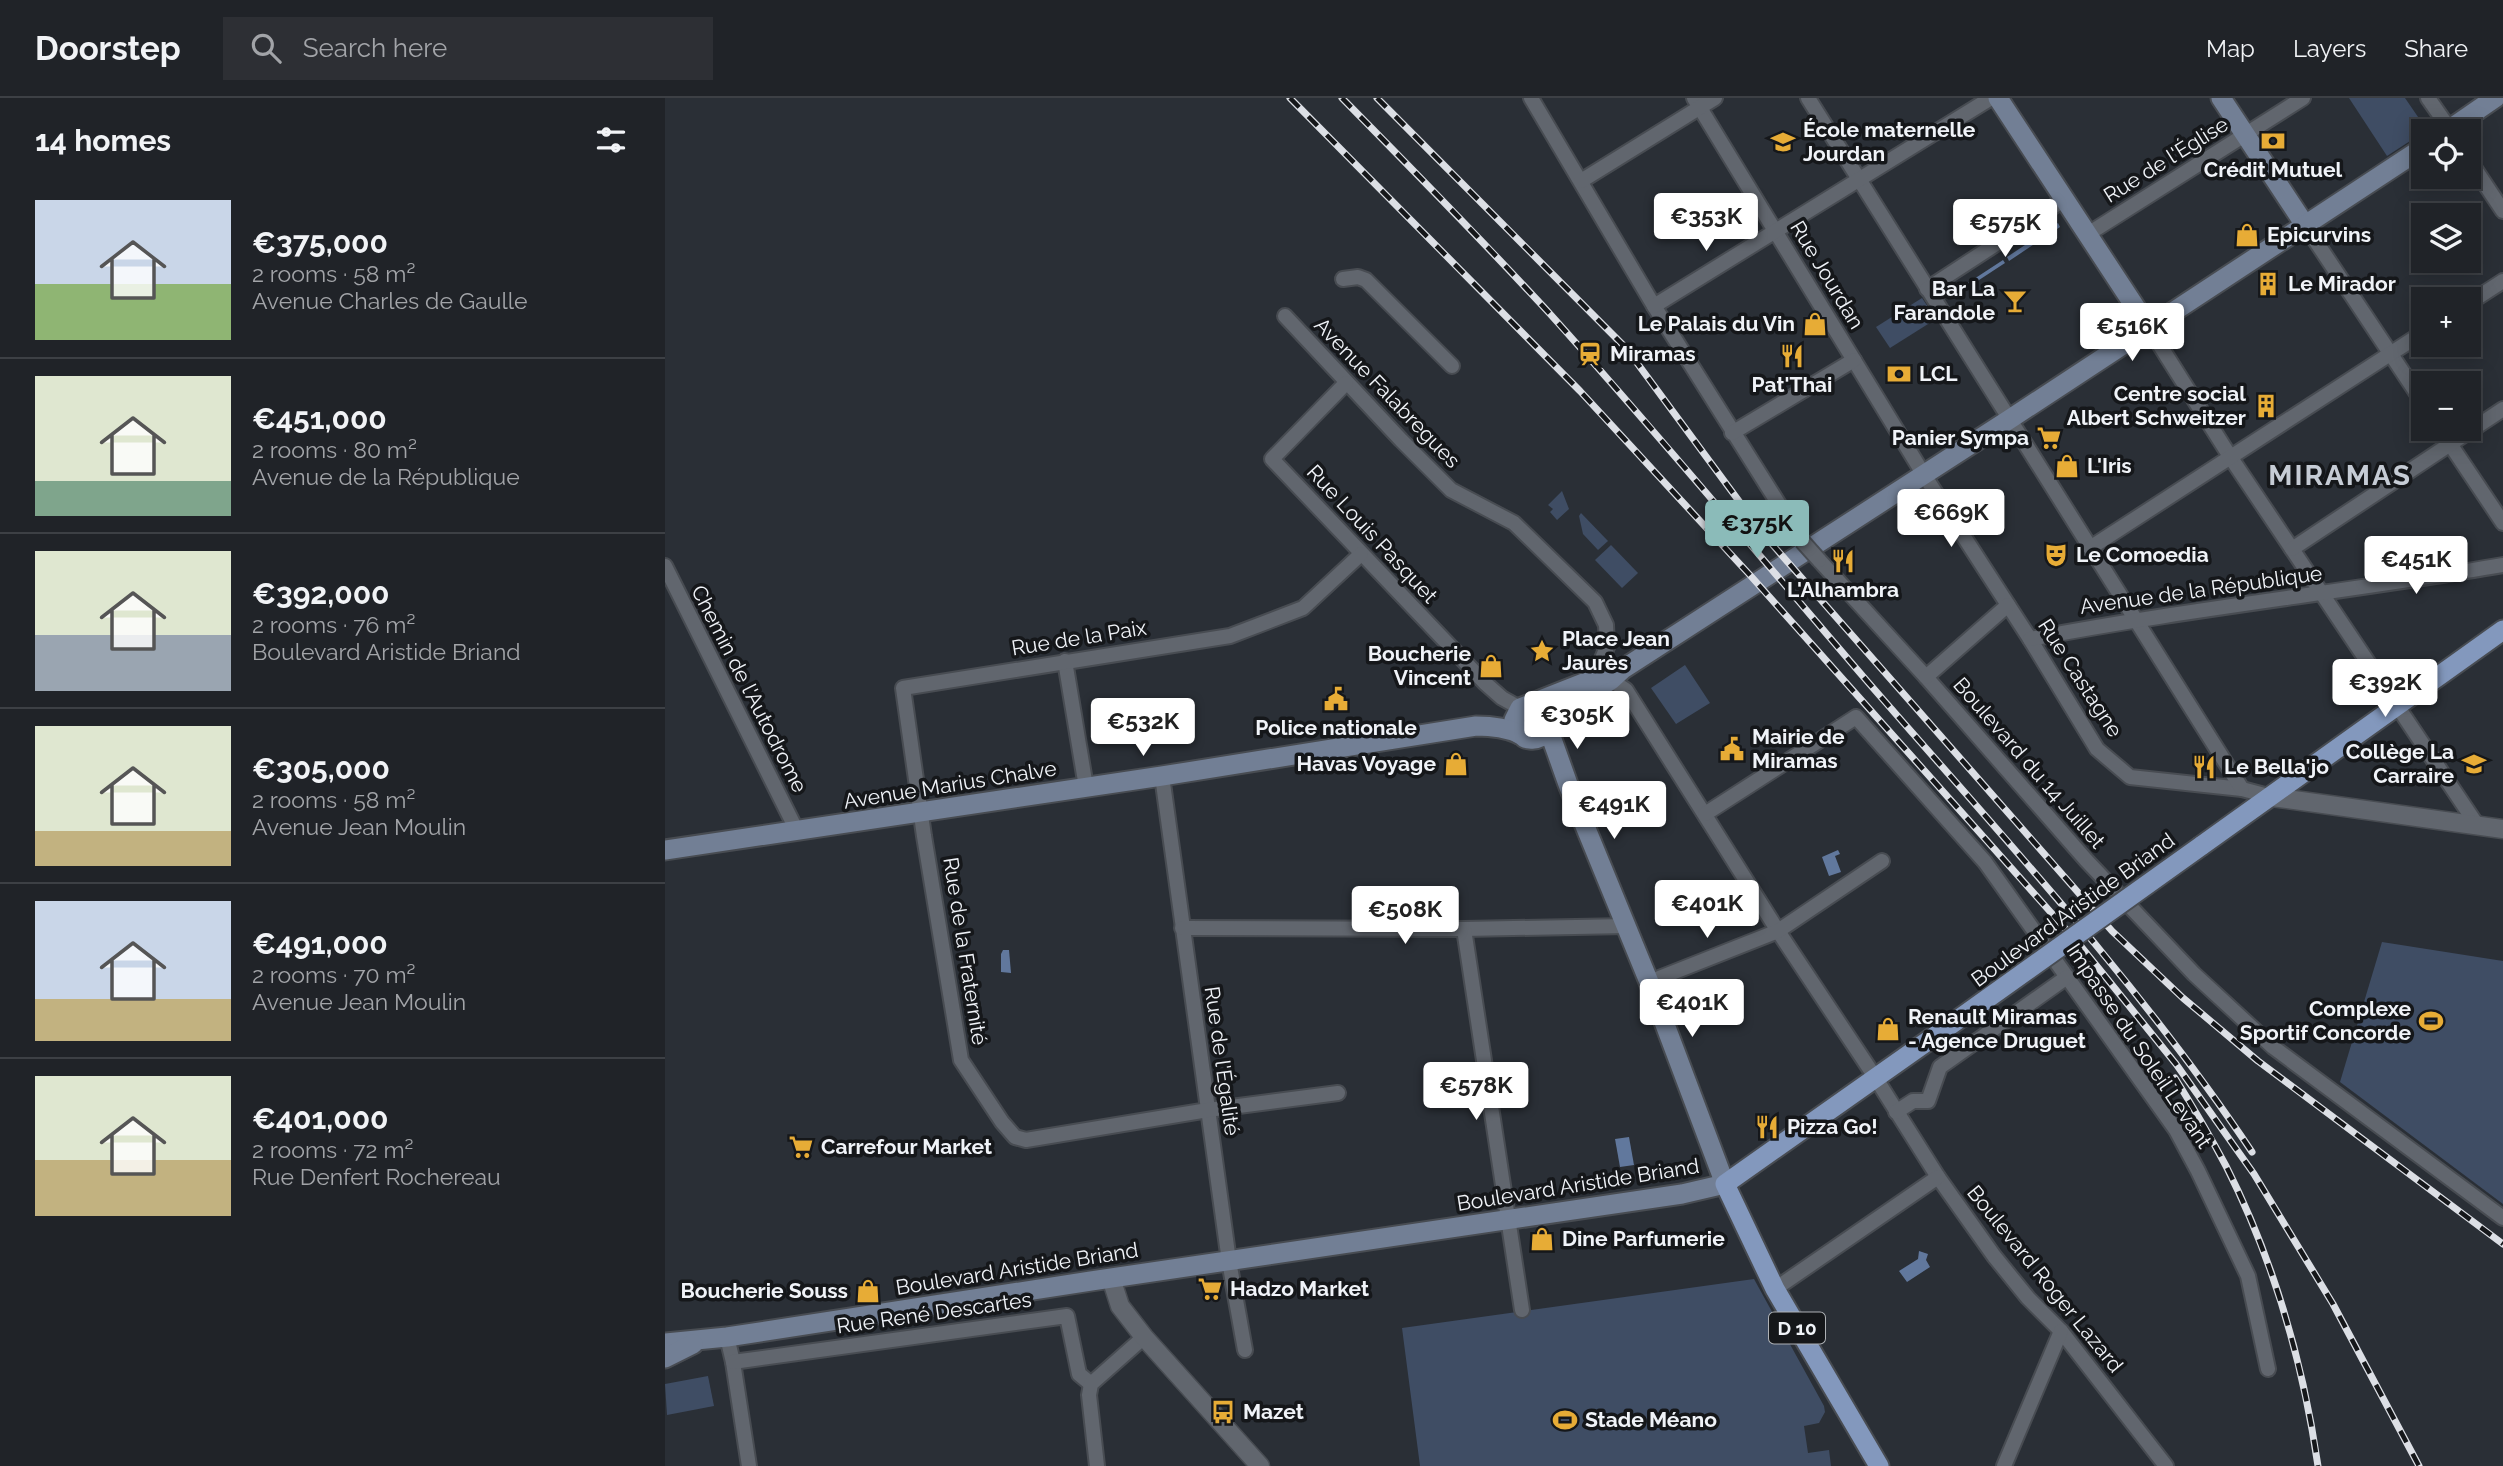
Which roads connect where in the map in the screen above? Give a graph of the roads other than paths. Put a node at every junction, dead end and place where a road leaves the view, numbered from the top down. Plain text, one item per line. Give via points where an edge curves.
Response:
1 (1531, 98) edge
2 (1714, 98) edge
3 (1808, 98) edge
4 (1991, 98) edge
5 (1998, 98) edge
6 (2221, 98) edge
7 (2302, 98) edge
8 (2428, 98) edge
9 (2495, 98) edge
10 (1697, 103) edge
11 (2441, 119) edge
12 (2466, 119) edge
13 (2245, 134) junction
14 (2411, 156) edge
15 (2481, 178) edge
16 (1581, 181) junction
17 (1858, 181) junction
18 (2065, 199) junction
19 (2503, 211) edge
20 (2305, 225) junction
21 (1775, 230) junction
22 (2088, 234) junction
23 (1343, 279) dead end
24 (2503, 281) edge
25 (1927, 289) junction
26 (2481, 295) edge
27 (1654, 306) junction
28 (1285, 316) dead end
29 (2149, 327) junction
30 (2411, 340) edge
31 (2390, 354) junction
32 (1854, 360) junction
33 (1452, 366) dead end
34 (1346, 383) junction
35 (2411, 385) edge
36 (2503, 409) edge
37 (2010, 419) junction
38 (1732, 433) junction
39 (2449, 441) edge
40 (2451, 444) junction
41 (2231, 458) junction
42 (1924, 475) junction
43 (2503, 523) edge
44 (2090, 548) junction
45 (2293, 549) junction
46 (1361, 554) junction
47 (2503, 565) edge
48 (665, 566) edge
49 (2323, 594) junction
50 (2008, 605) junction
51 (2135, 619) junction
52 (2503, 630) edge
53 (2030, 639) junction
54 (1065, 661) junction
55 (1610, 675) junction
56 (1926, 677) junction
57 (2397, 706) junction
58 (1524, 720) junction
59 (1548, 723) junction
60 (1163, 776) junction
61 (1086, 787) junction
62 (1569, 787) junction
63 (2242, 789) junction
64 (2272, 797) junction
65 (922, 812) junction
66 (1705, 814) junction
67 (2477, 825) junction
68 (2503, 829) edge
69 (797, 831) junction
70 (665, 850) edge
71 (1882, 861) dead end
72 (1627, 926) junction
73 (1182, 928) junction
74 (1464, 929) junction
75 (1778, 931) junction
76 (2067, 977) junction
77 (1649, 982) junction
78 (1875, 1077) junction
79 (1338, 1093) dead end
80 (1208, 1110) junction
81 (1896, 1112) junction
82 (1938, 1177) junction
83 (1725, 1184) junction
84 (2503, 1218) edge
85 (1508, 1220) junction
86 (1229, 1261) junction
87 (1111, 1278) junction
88 (1775, 1289) junction
89 (1522, 1310) dead end
90 (2061, 1331) junction
91 (727, 1337) junction
92 (1144, 1337) junction
93 (701, 1340) junction
94 (665, 1343) edge
95 (1245, 1350) dead end
96 (665, 1358) edge
97 (733, 1362) junction
98 (2268, 1369) dead end
99 (1091, 1384) junction
100 (749, 1466) edge
101 (1097, 1466) edge
102 (1259, 1466) edge
103 (1879, 1466) edge
104 (2004, 1466) edge
105 (2166, 1466) edge

1 - 16 street, Boulevard du 14 Juillet
2 - 10 street
3 - 17 street
4 - 17 street
5 - 18 main road
6 - 13 main road
7 - 13 street, Rue de l'Église
8 - 11 street
9 - 12 main road
10 - 16 street
10 - 21 street, Rue Jourdan
13 - 20 main road
13 - 22 street, Rue de l'Église
14 - 20 main road
15 - 19 street
16 - 27 street, Boulevard du 14 Juillet
17 - 21 street
17 - 25 street
18 - 22 main road
18 - 25 street
20 - 29 main road
20 - 31 street
21 - 27 street
21 - 32 street, Rue Jourdan
22 - 29 main road
23 - 33 street via 1366,280
24 - 26 street
25 - 37 street
27 - 38 street, Boulevard du 14 Juillet
28 - 34 street, Avenue Falabregues
29 - 37 main road
29 - 41 street
30 - 31 street
31 - 35 street
31 - 41 street
32 - 38 street
32 - 42 street, Rue Jourdan
34 - 46 street, Rue Louis Pasquet via 1272,459
34 - 55 street, Avenue Falabregues via 1451,490 1514,523 1595,602 1604,618
36 - 40 street
37 - 42 main road
37 - 44 street
38 - 56 street, Boulevard du 14 Juillet, bridge via 1799,538
39 - 40 street
40 - 43 street
40 - 45 street
41 - 44 street
41 - 45 street
42 - 50 street, Rue Castagne
42 - 55 main road
44 - 51 street
45 - 49 street
46 - 54 street, Rue de la Paix via 1303,608 1230,636
46 - 58 street, Rue Louis Pasquet
47 - 49 street, Avenue de la République
48 - 69 street, Chemin de l'Autodrome
49 - 51 street, Avenue de la République
49 - 57 street
50 - 53 street, Rue Castagne
50 - 56 street
51 - 53 street, Avenue de la République
51 - 63 street
52 - 57 main road, Boulevard Aristide Briand
53 - 63 street, Rue Castagne via 2097,749 2130,777
54 - 61 street
54 - 65 street, Rue de la Paix via 903,688
55 - 58 main road
55 - 59 main road
55 - 66 street, Boulevard Roger Lazard via 1626,690
56 - 84 street, Boulevard du 14 Juillet via 2086,860 2194,974 2273,1047
57 - 64 main road, Boulevard Aristide Briand
57 - 67 street
58 - 59 main road via 1543,709
58 - 59 main road via 1541,737
58 - 60 main road, Avenue Marius Chalve
58 - 62 main road
59 - 62 main road
60 - 61 main road, Avenue Marius Chalve
60 - 73 street, Rue de l'Égalité
61 - 65 main road, Avenue Marius Chalve
62 - 72 main road
63 - 64 street, Rue Castagne
64 - 67 street
64 - 78 main road, Boulevard Aristide Briand, bridge
65 - 69 main road, Avenue Marius Chalve
65 - 80 street, Rue de la Fraternité via 961,1060 1015,1137 1026,1140
66 - 75 street, Boulevard Roger Lazard
66 - 76 street, Impasse du Soleil Levant via 1856,717 1985,862
67 - 68 street
69 - 70 main road, Avenue Marius Chalve
71 - 75 street
72 - 74 street
72 - 77 main road
73 - 74 street
73 - 80 street, Rue de l'Égalité
74 - 85 street
75 - 77 street
75 - 78 street, Boulevard Roger Lazard
76 - 81 street via 1940,1067 1928,1101 1913,1101
76 - 98 street, Impasse du Soleil Levant via 2176,1129 2198,1171 2248,1276
77 - 83 main road
78 - 81 street, Boulevard Roger Lazard
78 - 83 main road, Boulevard Aristide Briand
79 - 80 street
80 - 86 street, Rue de l'Égalité
81 - 82 street, Boulevard Roger Lazard
82 - 88 street
82 - 90 street, Boulevard Roger Lazard via 1994,1256
83 - 85 main road, Boulevard Aristide Briand
83 - 88 main road, D 10
85 - 86 main road, Boulevard Aristide Briand
85 - 89 street
86 - 87 main road, Boulevard Aristide Briand
86 - 95 street, Rue de l'Égalité
87 - 91 main road, Boulevard Aristide Briand
87 - 92 street via 1120,1306
88 - 103 main road, D 10
90 - 104 street
90 - 105 street, Boulevard Roger Lazard
91 - 93 main road, Boulevard Aristide Briand
91 - 97 street
92 - 99 street
92 - 102 street
93 - 94 main road, Boulevard Aristide Briand
93 - 96 main road, Boulevard Aristide Briand
97 - 99 street, Rue René Descartes via 1067,1316 1079,1374
97 - 100 street
99 - 101 street

